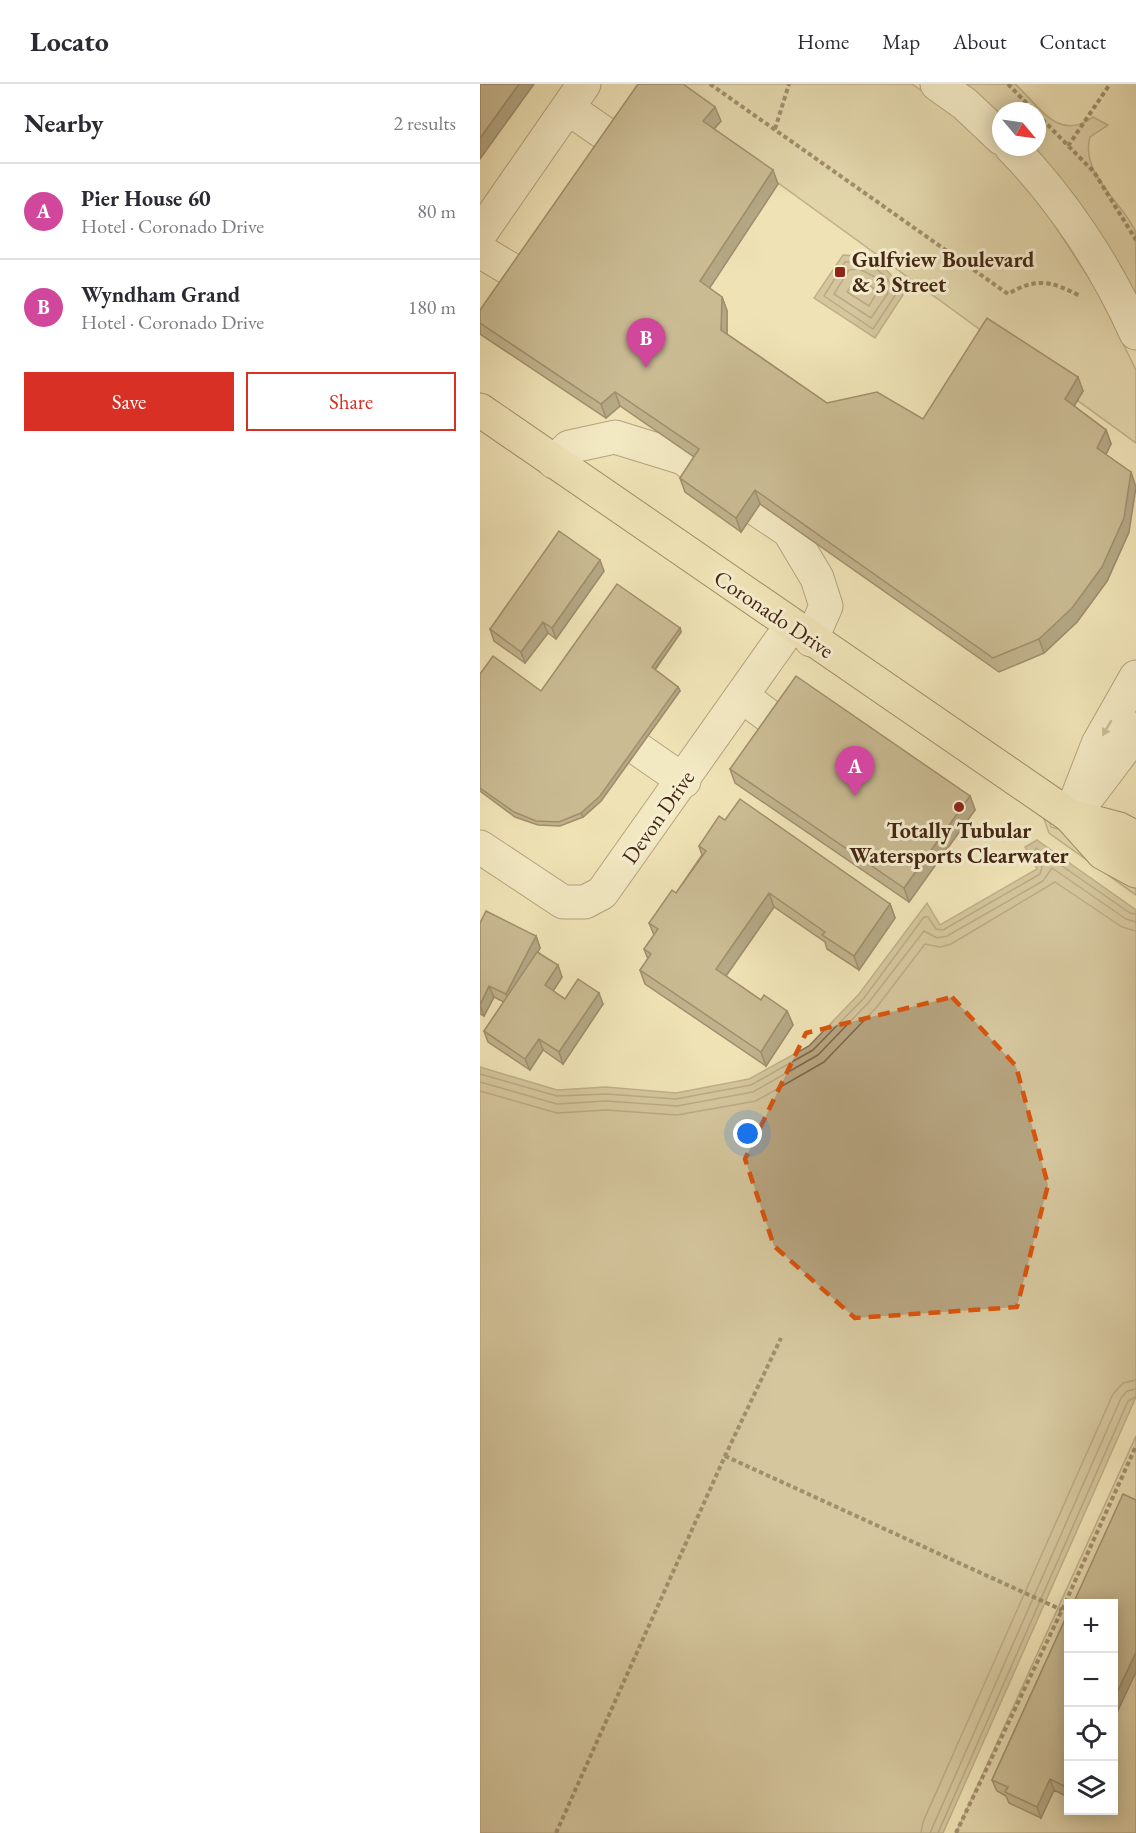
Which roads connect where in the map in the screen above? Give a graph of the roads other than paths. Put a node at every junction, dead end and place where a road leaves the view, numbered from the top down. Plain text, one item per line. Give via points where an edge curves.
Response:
1 (937, 84) edge
2 (576, 96) edge
3 (992, 130) edge
4 (614, 140) edge
5 (1019, 156) edge
6 (480, 234) edge
7 (480, 251) edge
8 (520, 275) edge
9 (1136, 333) edge
10 (480, 410) edge
11 (554, 462) junction
12 (699, 470) edge
13 (756, 509) edge
14 (801, 633) junction
15 (1136, 677) edge
16 (742, 696) junction
17 (778, 723) edge
18 (1136, 729) edge
19 (638, 749) edge
20 (684, 781) junction
21 (1070, 816) junction
22 (1136, 838) edge
23 (485, 853) edge
24 (1136, 871) edge

1 - 3 street
2 - 4 street
2 - 6 street
5 - 9 street via 1052,193 1110,283
7 - 8 street
10 - 11 main road, Coronado Drive
11 - 12 street via 569,447 615,437 683,458
11 - 14 main road, Coronado Drive
13 - 14 street, Devon Drive via 789,531 817,578 826,606
14 - 16 street, Devon Drive
14 - 21 main road, Coronado Drive
15 -> 21 street via 1098,744
16 - 17 street
16 - 20 street, Devon Drive
18 - 21 street via 1102,779
19 - 20 street
20 - 23 street, Devon Drive via 614,881 585,902 563,902
21 - 22 main road, Coronado Drive via 1119,829
21 - 24 main road, Coronado Drive via 1103,853

